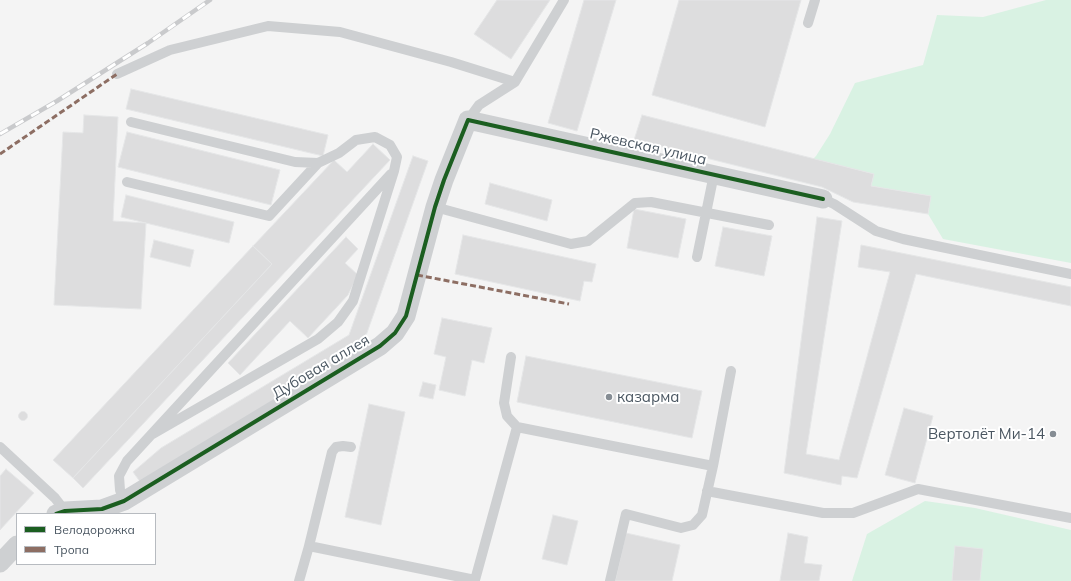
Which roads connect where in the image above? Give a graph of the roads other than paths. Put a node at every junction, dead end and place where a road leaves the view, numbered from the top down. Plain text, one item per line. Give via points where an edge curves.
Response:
1 (564, 0) edge
2 (815, 0) edge
3 (808, 23) dead end
4 (117, 74) dead end
5 (515, 82) junction
6 (468, 120) junction
7 (130, 122) dead end
8 (318, 163) junction
9 (394, 171) junction
10 (714, 174) junction
11 (127, 182) dead end
12 (823, 198) joint
13 (435, 207) junction
14 (706, 213) junction
15 (769, 225) dead end
16 (697, 257) dead end
17 (1071, 274) edge
18 (511, 357) dead end
19 (730, 371) dead end
20 (517, 427) junction
21 (150, 435) junction
22 (0, 447) edge
23 (351, 447) dead end
24 (713, 466) junction
25 (707, 491) junction
26 (124, 501) junction
27 (61, 513) edge
28 (1071, 518) edge
29 (16, 545) edge
30 (309, 546) junction
31 (0, 563) edge
32 (299, 581) edge
33 (475, 581) edge
34 (610, 581) edge

1 - 5 lane
2 - 3 lane
4 - 5 lane via 170,50 268,26 340,32
5 - 6 lane via 479,105
6 - 10 street, Ржевская улица
6 - 13 street, Дубовая аллея
7 - 8 lane via 295,162
8 - 9 lane via 340,153 356,140 375,137 390,145 397,157
8 - 11 lane via 269,216
9 - 21 lane
9 - 21 lane via 353,301 338,322 318,339
10 - 12 street, Ржевская улица
10 - 14 lane
12 - 17 lane via 876,231
13 - 14 lane via 571,244 588,241 635,203 651,202
13 - 26 street, Дубовая аллея via 406,316 395,334 380,346
14 - 15 lane
14 - 16 lane
18 - 20 lane via 504,403 507,416
19 - 24 lane
20 - 24 lane
20 - 33 lane
21 - 26 lane via 127,461 119,476
22 - 27 lane via 54,498
23 - 30 lane via 336,447 332,452
24 - 25 lane
25 - 28 lane via 823,513 853,513 918,489
25 - 34 lane via 702,515 693,524 681,528 626,514
26 - 27 street, Дубовая аллея via 102,509
29 - 31 street
30 - 32 lane
30 - 33 lane

